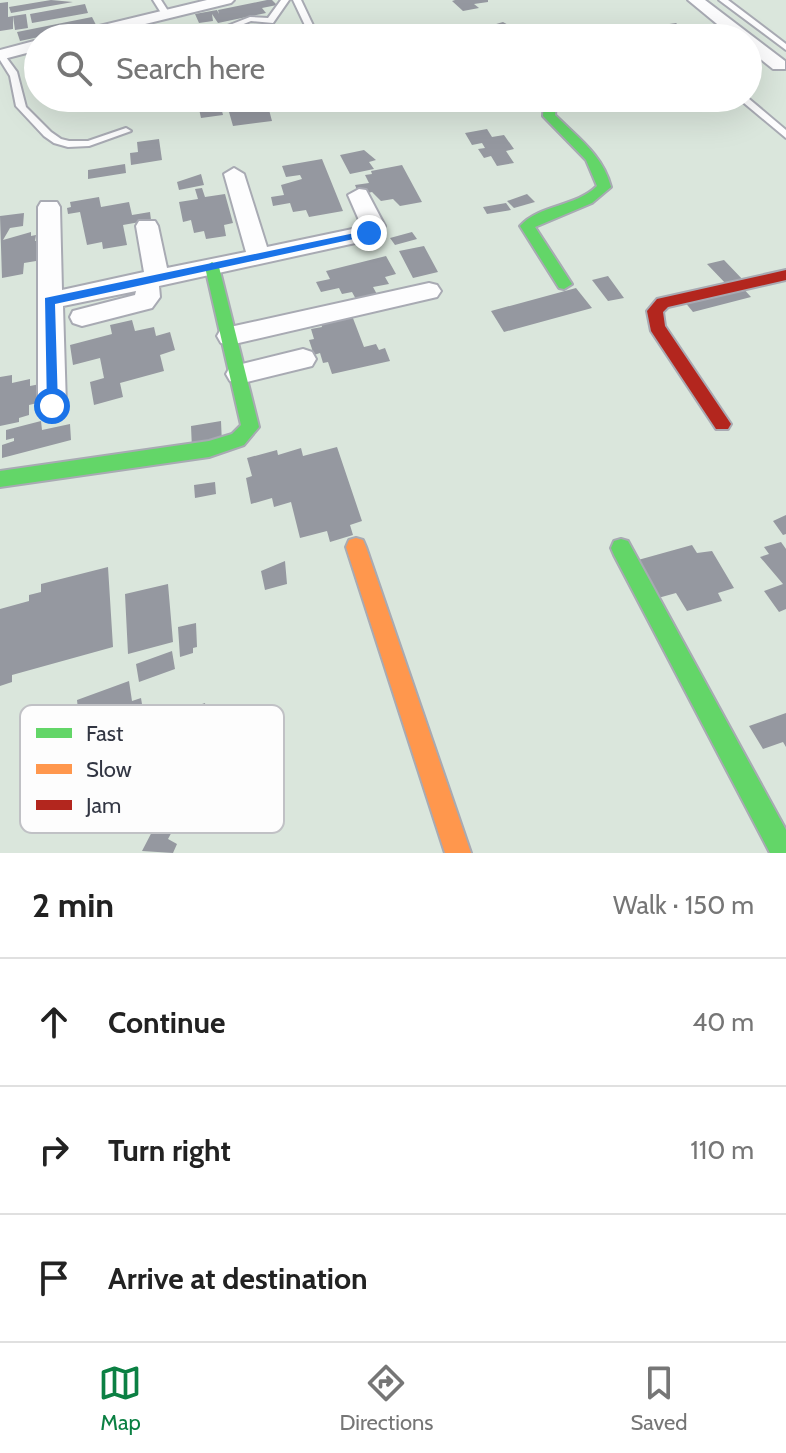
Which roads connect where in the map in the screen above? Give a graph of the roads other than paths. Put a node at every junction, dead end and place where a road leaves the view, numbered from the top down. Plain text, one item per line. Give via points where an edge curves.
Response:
1 (226, 0) edge
2 (285, 0) edge
3 (297, 0) edge
4 (696, 0) edge
5 (723, 0) edge
6 (162, 7) edge
7 (110, 24) edge
8 (237, 24) edge
9 (308, 24) edge
10 (727, 24) edge
11 (748, 24) edge
12 (762, 38) edge
13 (762, 47) edge
14 (24, 49) edge
15 (0, 55) edge
16 (784, 59) edge
17 (762, 66) edge
18 (24, 108) edge
19 (27, 112) edge
20 (549, 112) edge
21 (759, 112) edge
22 (126, 131) dead end
23 (786, 135) edge
24 (243, 176) dead end
25 (359, 195) dead end
26 (49, 207) dead end
27 (147, 226) dead end
28 (268, 255) junction
29 (212, 267) junction
30 (786, 275) edge
31 (152, 278) junction
32 (564, 284) dead end
33 (429, 291) dead end
34 (49, 301) junction
35 (82, 317) dead end
36 (230, 336) junction
37 (303, 359) dead end
38 (239, 374) junction
39 (52, 406) dead end
40 (722, 424) dead end
41 (0, 479) edge
42 (356, 547) dead end
43 (621, 548) dead end
44 (458, 853) edge
45 (784, 853) edge

1 - 6 street
2 - 8 lane via 270,21
3 - 9 lane
4 - 10 street
5 - 11 lane
6 - 7 street
12 - 16 lane
13 - 16 street
14 - 15 street
15 - 18 lane via 17,75 18,101
16 - 17 street
19 - 22 lane via 47,135 70,147
20 - 32 street via 598,169 605,188 591,200 542,213 527,226
21 - 23 lane
24 - 28 street
25 - 28 street via 374,230
26 - 34 street
27 - 31 street
28 - 29 street
29 - 31 street
29 - 36 street
30 - 40 street via 663,303 655,311 657,327
31 - 34 street
31 - 35 street via 143,302
33 - 36 street
34 - 39 street
36 - 38 street
37 - 38 street
38 - 41 street via 250,427 236,443
42 - 44 street
43 - 45 street

